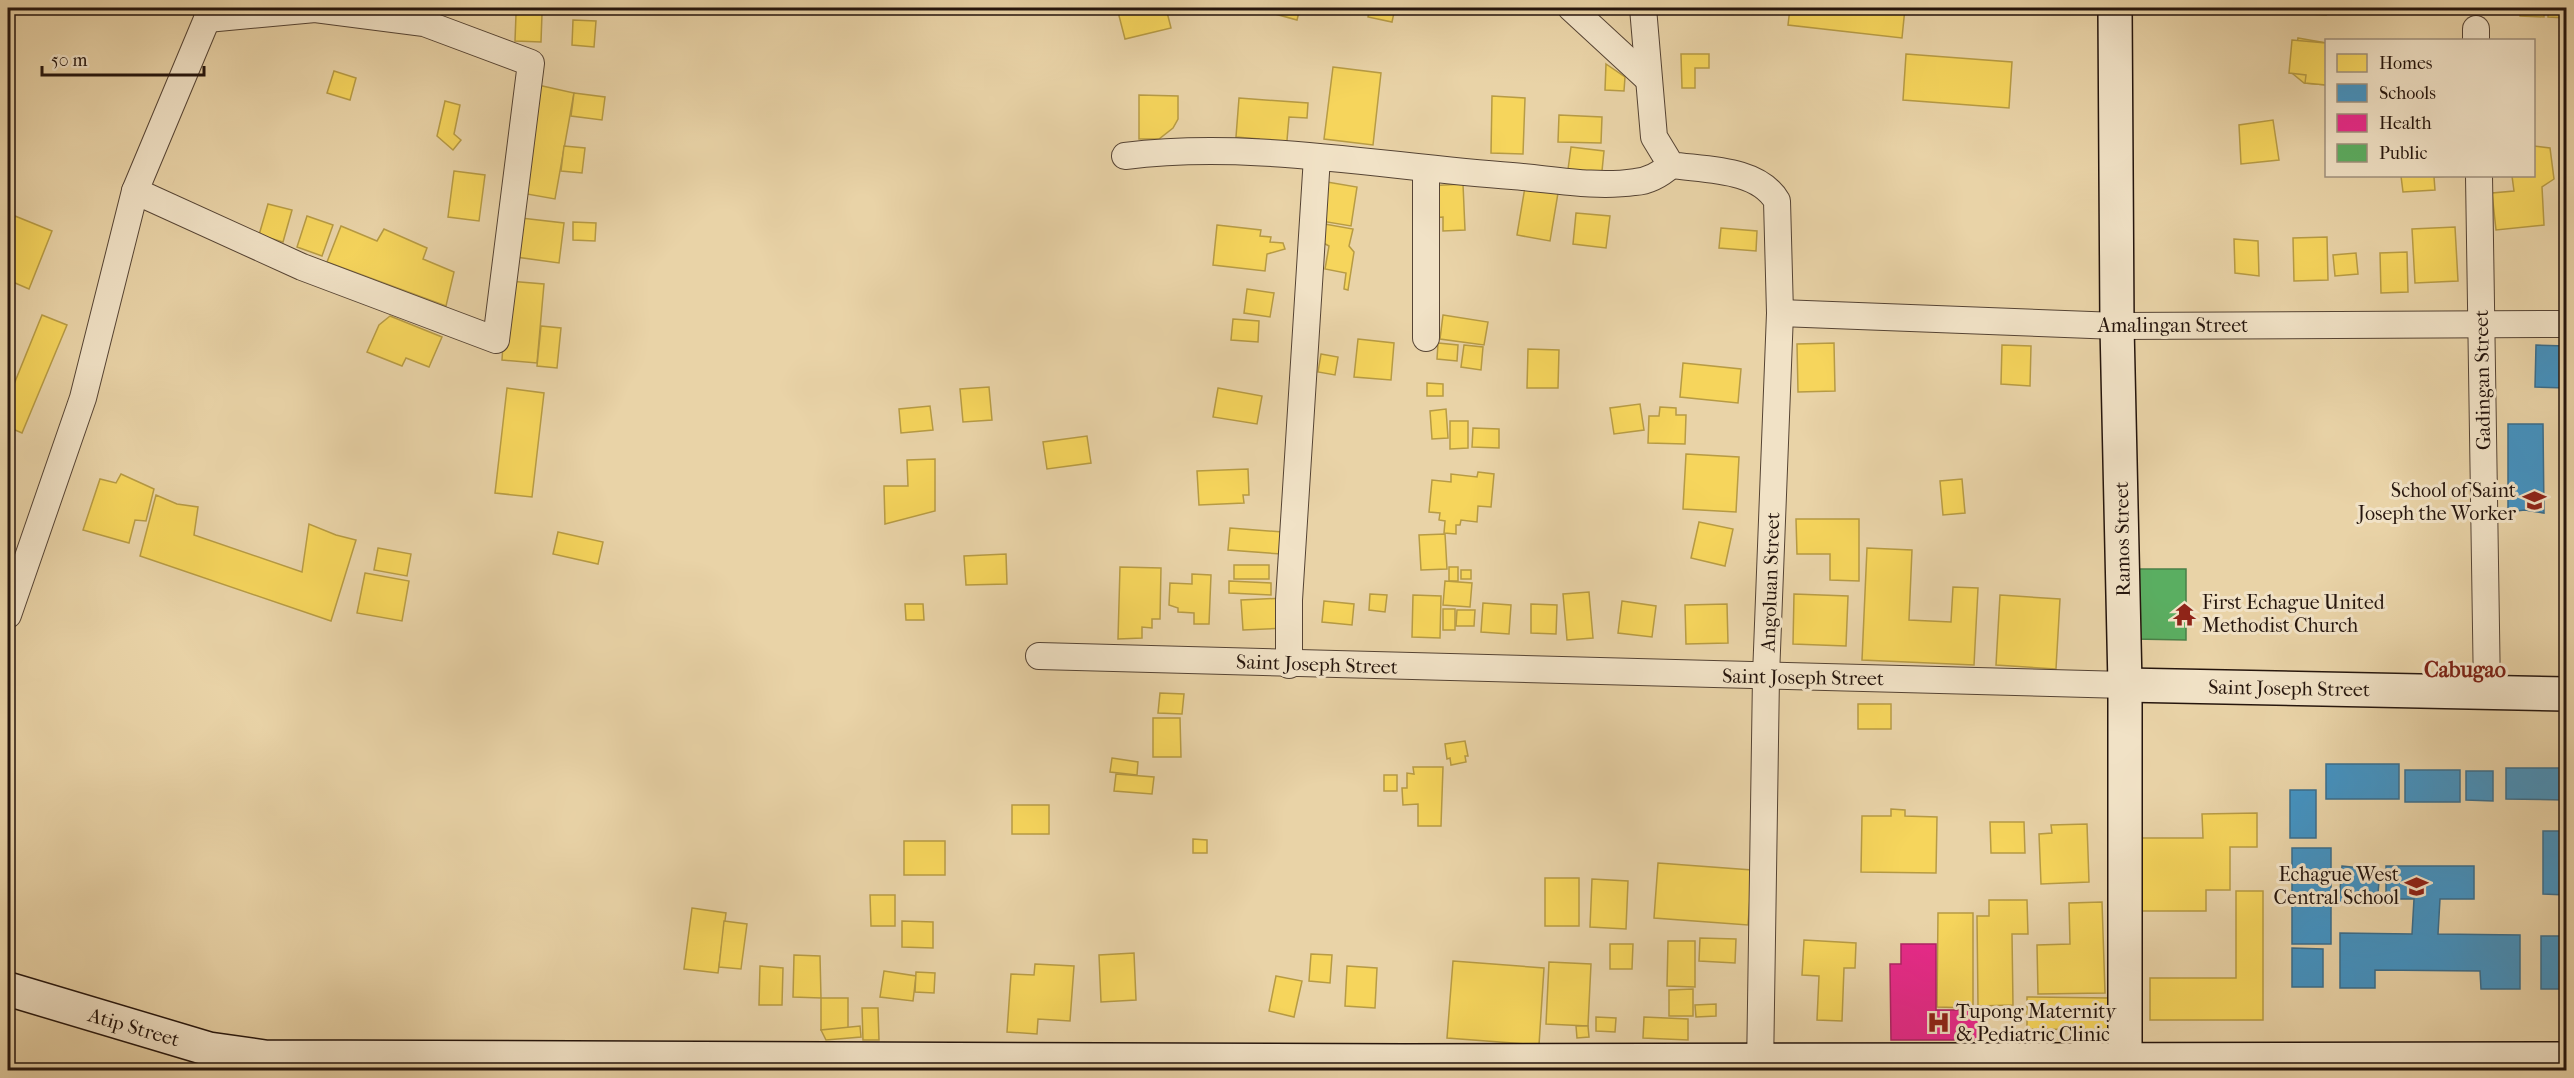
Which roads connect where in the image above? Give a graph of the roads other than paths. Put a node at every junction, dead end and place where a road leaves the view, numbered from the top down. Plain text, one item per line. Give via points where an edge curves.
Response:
1 (1571, 8) edge
2 (1643, 8) edge
3 (2115, 8) edge
4 (208, 13) edge
5 (1648, 78) junction
6 (1125, 156) dead end
7 (1317, 157) junction
8 (1671, 165) junction
9 (1426, 169) junction
10 (2479, 177) edge
11 (135, 191) junction
12 (1780, 313) junction
13 (2480, 324) junction
14 (2566, 324) edge
15 (2117, 327) junction
16 (1426, 338) dead end
17 (8, 615) edge
18 (1039, 657) dead end
19 (1289, 665) junction
20 (1766, 676) junction
21 (2125, 685) junction
22 (2487, 692) junction
23 (2566, 694) edge
24 (8, 989) edge
25 (2566, 1059) edge
26 (1046, 1065) edge
27 (2125, 1065) edge
28 (2494, 1065) edge
29 (1405, 1066) edge
30 (1760, 1066) edge

1 - 5 street
2 - 5 street
3 - 15 main road, Ramos Street
4 - 11 street
4 - 11 street via 315,9 424,23 531,63 496,340 302,267
5 - 8 street via 1654,137
6 - 7 street via 1192,150
7 - 9 street
7 - 19 street via 1289,600
8 - 9 street via 1648,179 1624,183
8 - 12 street, Angoluan Street via 1742,176 1772,193 1777,201
9 - 16 street
10 - 13 street, Gadingan Street
11 - 17 street via 83,398
12 - 15 street, Amalingan Street
12 - 20 street, Angoluan Street
13 - 14 street, Amalingan Street
13 - 15 street, Amalingan Street
13 - 22 street, Gadingan Street
15 - 21 main road, Ramos Street
18 - 19 street, Saint Joseph Street
19 - 20 street, Saint Joseph Street
20 - 21 street, Saint Joseph Street
20 - 30 street, Angoluan Street
21 - 22 main road, Saint Joseph Street
21 - 27 main road, Ramos Street
22 - 23 main road, Saint Joseph Street
24 - 26 main road, Atip Street via 209,1049 264,1057
25 - 28 main road, Atip Street
26 - 29 main road, Atip Street
27 - 28 main road, Atip Street
27 - 30 main road, Atip Street
29 - 30 main road, Atip Street

